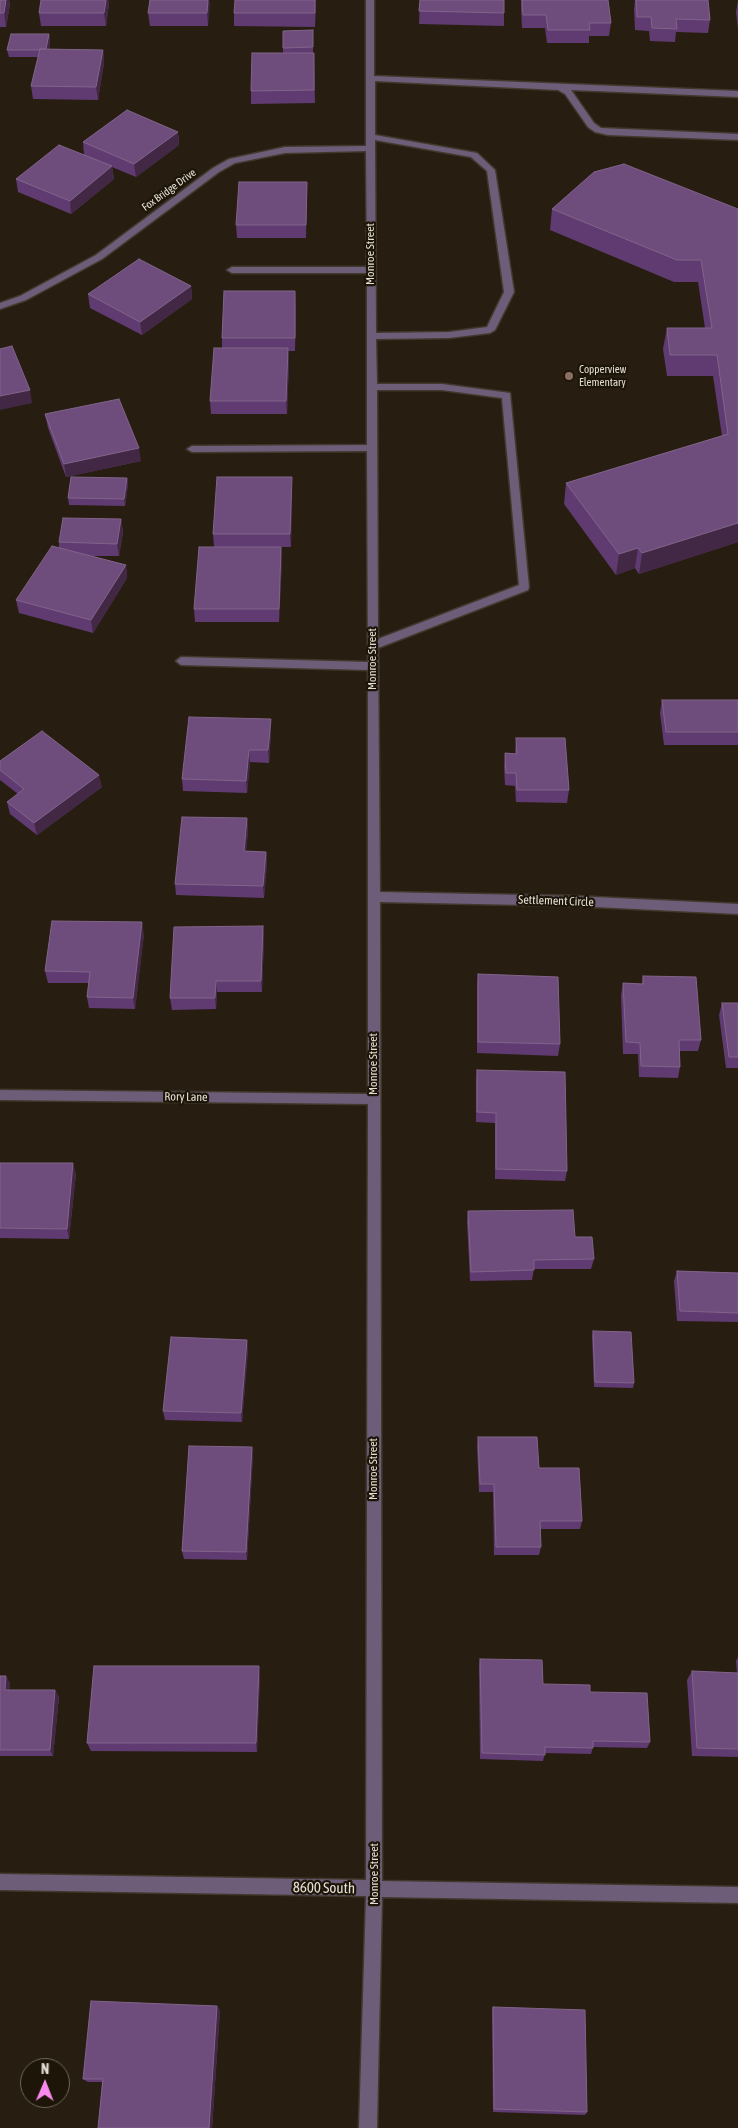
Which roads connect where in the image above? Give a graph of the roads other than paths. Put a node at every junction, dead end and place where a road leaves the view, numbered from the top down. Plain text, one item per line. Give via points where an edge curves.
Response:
1 (370, 0) edge
2 (370, 78) junction
3 (561, 88) junction
4 (738, 94) edge
5 (738, 137) edge
6 (370, 142) junction
7 (232, 270) dead end
8 (370, 270) junction
9 (0, 306) edge
10 (371, 336) junction
11 (370, 387) junction
12 (371, 448) junction
13 (192, 449) dead end
14 (372, 646) junction
15 (181, 660) dead end
16 (372, 666) junction
17 (374, 897) junction
18 (738, 910) edge
19 (0, 1095) edge
20 (373, 1099) junction
21 (0, 1882) edge
22 (374, 1889) junction
23 (738, 1895) edge
24 (368, 2128) edge

1 - 2 street, Monroe Street
2 - 3 street
2 - 6 street, Monroe Street
3 - 4 street
3 - 5 street via 568,92 598,130
6 - 8 street, Monroe Street
6 - 9 street, Fox Bridge Drive via 285,150 232,161 99,257 23,298
6 - 10 street, Fox Bridge Drive via 474,155 492,170 508,292 490,330 449,335
7 - 8 street
8 - 10 street, Monroe Street
10 - 11 street, Monroe Street
11 - 12 street, Monroe Street
11 - 14 street via 442,387 507,395 524,588
12 - 13 street
12 - 14 street, Monroe Street
14 - 16 street, Monroe Street
15 - 16 street
16 - 17 street, Monroe Street
17 - 18 street, Settlement Circle via 574,901
17 - 20 street, Monroe Street
19 - 20 street, Rory Lane
20 - 22 street, Monroe Street
21 - 22 street, 8600 South
22 - 23 street, 8600 South
22 - 24 street, Monroe Street

